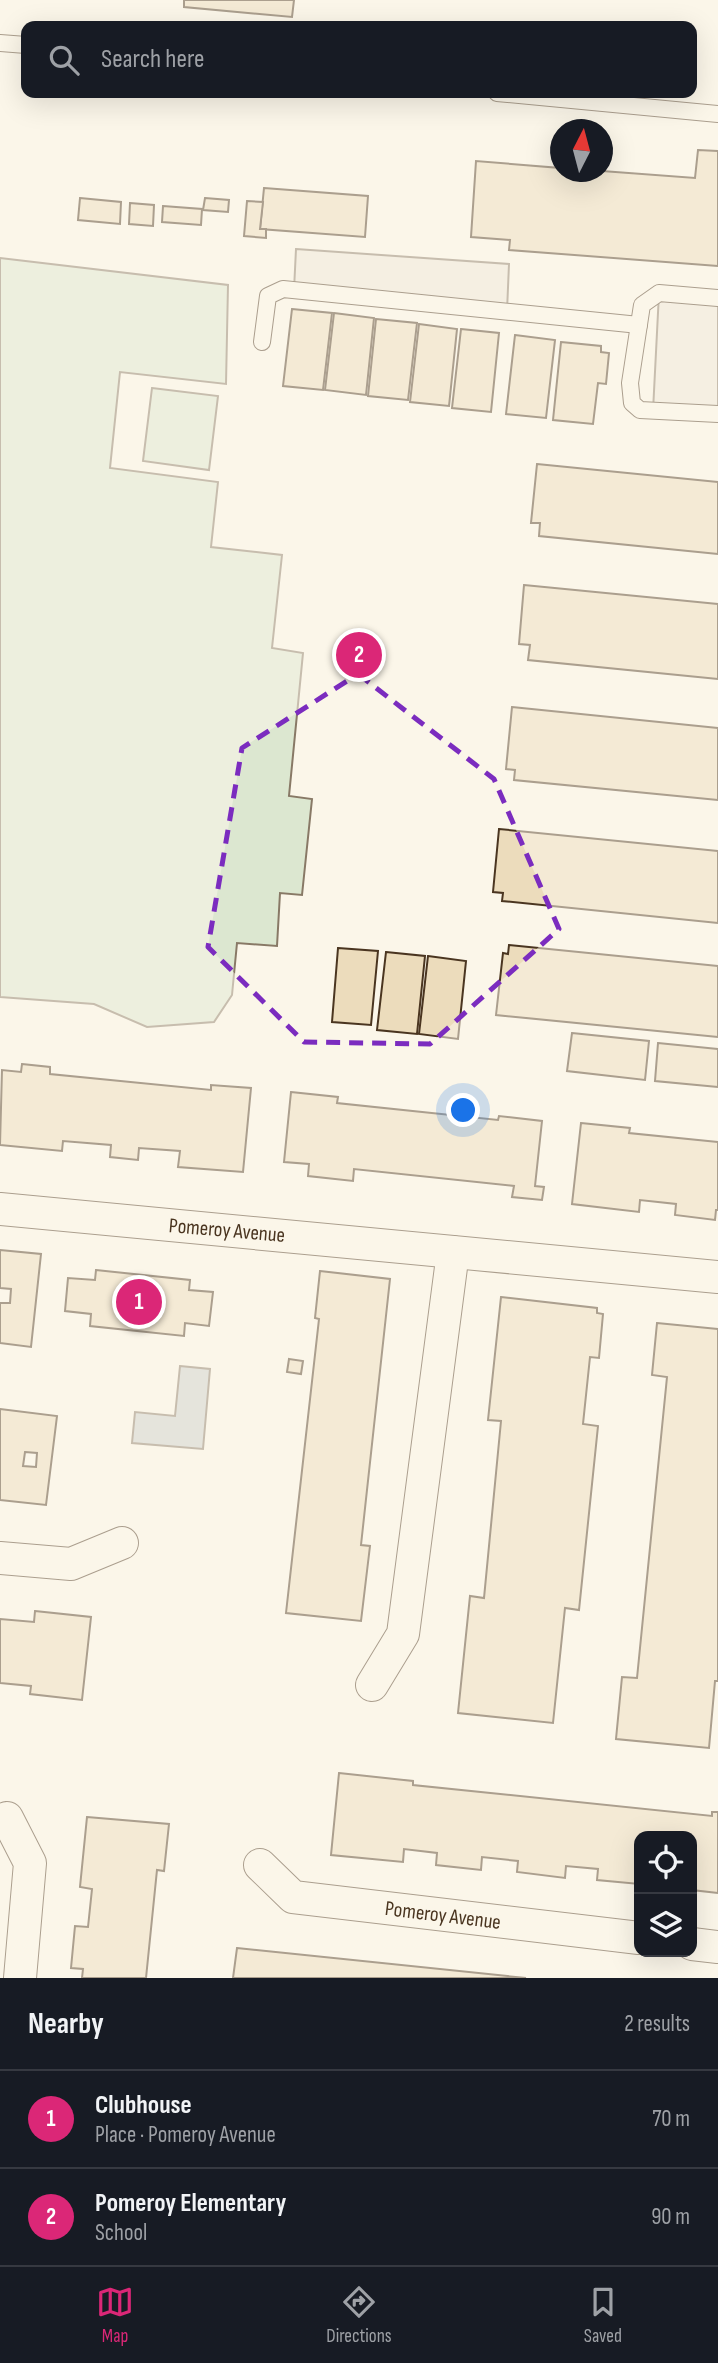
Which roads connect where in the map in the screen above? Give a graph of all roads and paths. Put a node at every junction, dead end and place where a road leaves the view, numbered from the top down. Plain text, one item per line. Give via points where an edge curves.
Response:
1 (0, 43) edge
2 (21, 45) edge
3 (550, 98) edge
4 (718, 114) edge
5 (718, 298) edge
6 (639, 325) junction
7 (262, 342) dead end
8 (718, 414) edge
9 (0, 1209) edge
10 (453, 1252) junction
11 (718, 1277) edge
12 (122, 1543) dead end
13 (0, 1558) edge
14 (372, 1685) dead end
15 (7, 1818) dead end
16 (260, 1865) dead end
17 (634, 1937) edge
18 (697, 1945) edge
19 (718, 1947) edge
20 (20, 1978) edge

1 - 2 lane
3 - 4 lane
5 - 6 lane via 659,293 642,305
6 - 7 lane via 283,289 268,296
6 - 8 lane via 632,403 640,410
9 - 10 street, Pomeroy Avenue
10 - 11 street, Pomeroy Avenue
10 - 14 street via 403,1633
12 - 13 street via 72,1564
15 - 20 street via 30,1863
16 - 17 street, Pomeroy Avenue via 293,1897
18 - 19 street

